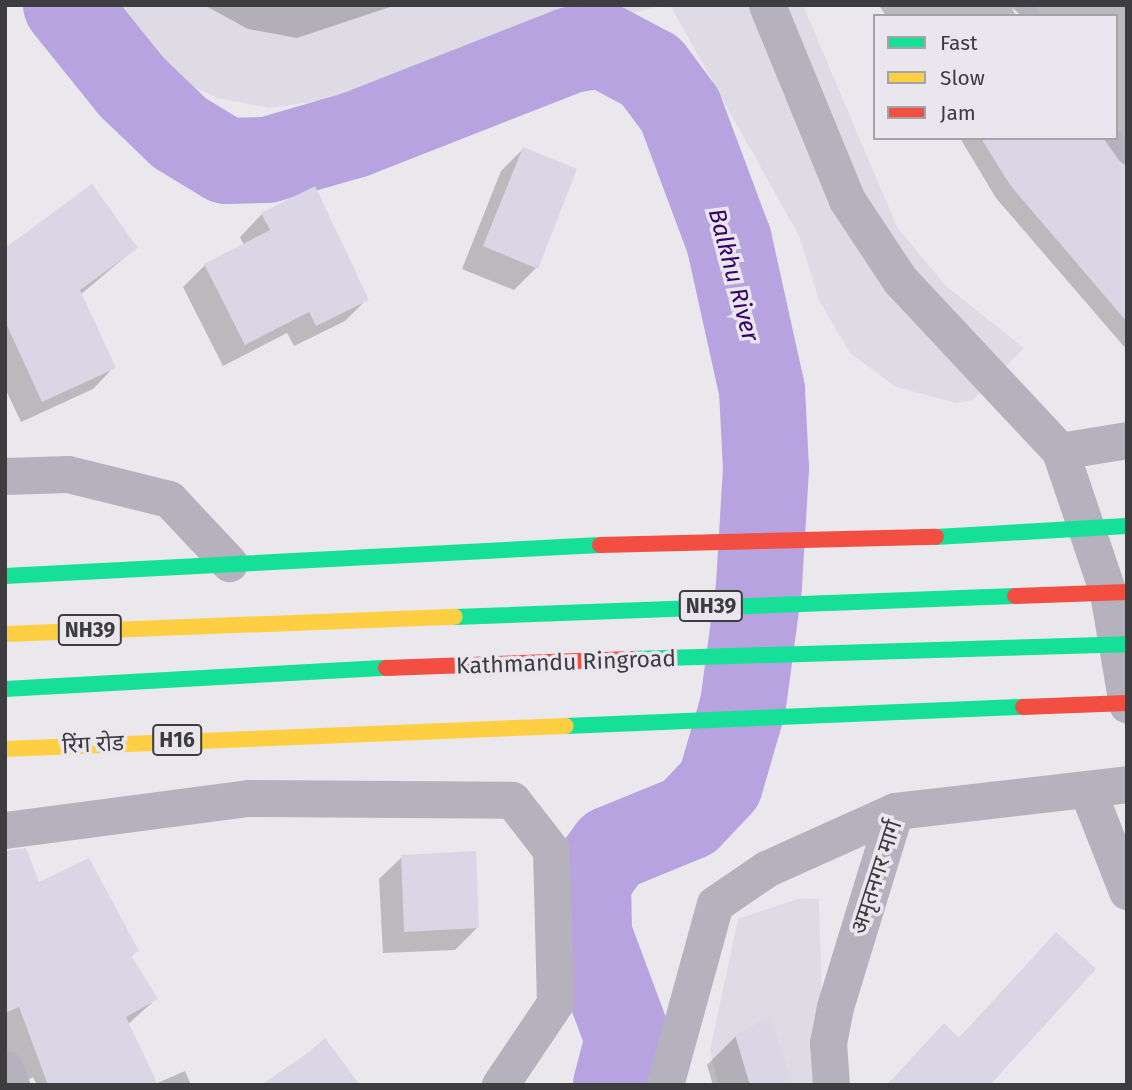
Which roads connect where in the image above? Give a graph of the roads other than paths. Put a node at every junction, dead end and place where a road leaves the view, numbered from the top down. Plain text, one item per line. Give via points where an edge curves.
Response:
1 (767, 5) edge
2 (1115, 140) edge
3 (1127, 156) edge
4 (1127, 440) edge
5 (1060, 452) junction
6 (5, 476) edge
7 (1127, 526) edge
8 (1090, 533) junction
9 (229, 563) junction
10 (5, 576) edge
11 (1117, 593) edge
12 (5, 634) edge
13 (1122, 644) edge
14 (5, 689) edge
15 (1127, 704) edge
16 (5, 749) edge
17 (1127, 784) edge
18 (1087, 789) junction
19 (895, 811) junction
20 (5, 830) edge
21 (1127, 891) edge
22 (5, 1069) edge
23 (11, 1085) edge
24 (500, 1085) edge
25 (665, 1085) edge
26 (831, 1085) edge

1 - 5 street via 846,200 900,280
2 - 3 lane
4 - 5 street
5 - 8 street
6 - 9 street via 68,474 169,499
7 - 8 main road
8 - 9 main road via 450,549
8 - 11 street
9 - 10 main road
11 - 12 main road, NH39
11 - 13 street
13 - 14 main road, Kathmandu Ringroad / NH39 via 467,664
13 - 15 street
15 - 16 main road, रिंग रोड / H16 via 467,725
17 - 18 street, अमृतनगर मार्ग
18 - 19 street, अमृतनगर मार्ग
18 - 21 street
19 - 25 street via 766,869 715,904
19 - 26 street, अमृतनगर मार्ग via 835,1007 828,1043
20 - 24 street via 248,798 512,800 551,850 555,1003
22 - 23 street

